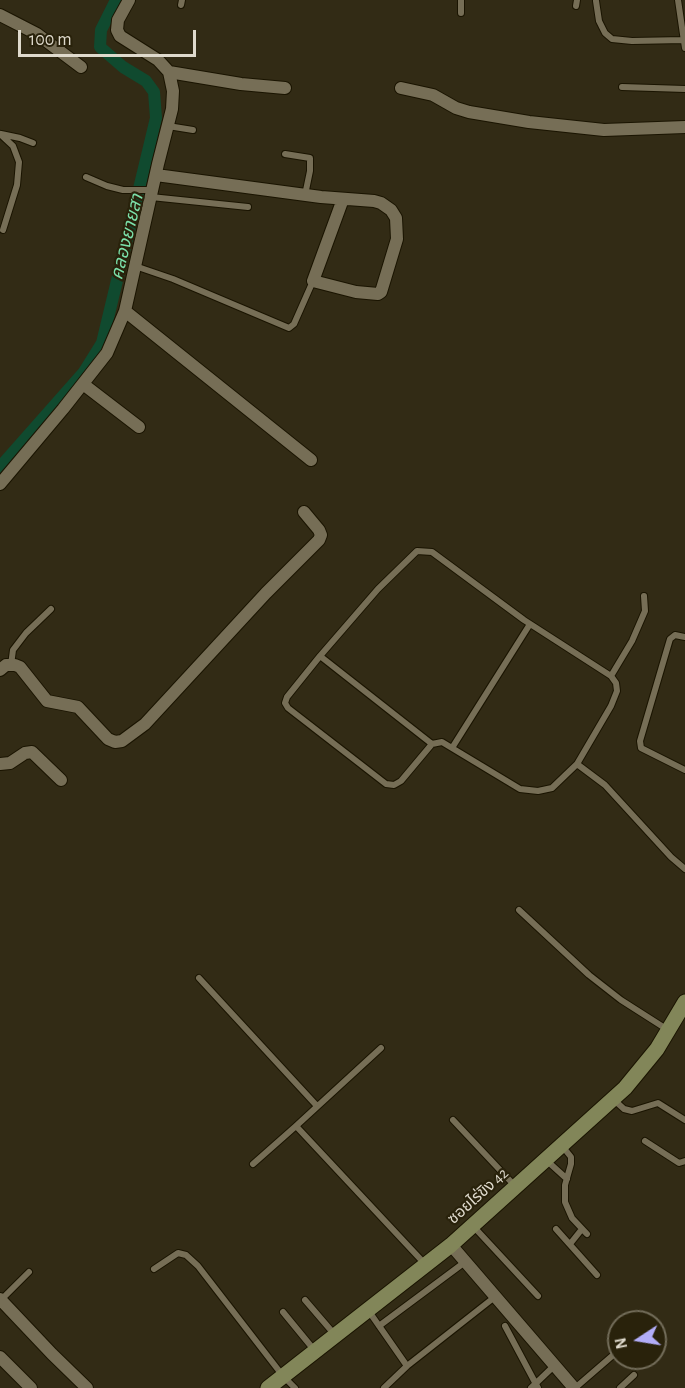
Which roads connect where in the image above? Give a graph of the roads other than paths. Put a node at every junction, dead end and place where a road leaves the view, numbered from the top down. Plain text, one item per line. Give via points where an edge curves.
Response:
1 (129, 0) edge
2 (460, 0) edge
3 (596, 1) edge
4 (681, 3) edge
5 (460, 13) dead end
6 (0, 15) edge
7 (684, 40) edge
8 (685, 48) edge
9 (81, 67) dead end
10 (169, 72) junction
11 (622, 87) dead end
12 (285, 88) dead end
13 (401, 88) dead end
14 (685, 90) edge
15 (168, 126) junction
16 (685, 127) edge
17 (194, 130) dead end
18 (33, 143) dead end
19 (285, 154) dead end
20 (156, 175) junction
21 (86, 177) dead end
22 (148, 193) junction
23 (305, 195) junction
24 (343, 199) junction
25 (248, 207) dead end
26 (3, 230) dead end
27 (135, 266) junction
28 (313, 281) junction
29 (125, 311) junction
30 (83, 384) junction
31 (139, 427) dead end
32 (311, 460) dead end
33 (0, 484) edge
34 (304, 512) dead end
35 (644, 596) dead end
36 (51, 609) dead end
37 (530, 624) junction
38 (685, 637) edge
39 (320, 656) junction
40 (6, 667) edge
41 (612, 676) junction
42 (432, 744) junction
43 (452, 748) junction
44 (0, 764) edge
45 (577, 764) junction
46 (685, 770) edge
47 (61, 780) dead end
48 (685, 869) edge
49 (519, 910) dead end
50 (199, 978) dead end
51 (685, 1002) edge
52 (668, 1030) junction
53 (381, 1048) dead end
54 (613, 1099) junction
55 (317, 1106) junction
56 (453, 1120) dead end
57 (685, 1120) edge
58 (296, 1126) junction
59 (645, 1141) dead end
60 (561, 1144) junction
61 (545, 1159) junction
62 (685, 1161) edge
63 (253, 1164) dead end
64 (567, 1179) junction
65 (515, 1187) junction
66 (473, 1225) junction
67 (556, 1229) dead end
68 (570, 1244) junction
69 (451, 1245) junction
70 (466, 1261) junction
71 (425, 1265) junction
72 (154, 1269) dead end
73 (29, 1272) dead end
74 (597, 1275) dead end
75 (496, 1296) junction
76 (538, 1296) dead end
77 (0, 1299) edge
78 (305, 1300) dead end
79 (368, 1310) junction
80 (283, 1312) dead end
81 (379, 1326) junction
82 (505, 1326) dead end
83 (336, 1335) junction
84 (315, 1351) junction
85 (0, 1357) edge
86 (607, 1360) edge
87 (556, 1365) junction
88 (407, 1366) junction
89 (634, 1375) dead end
90 (283, 1376) junction
91 (534, 1387) edge
92 (30, 1388) edge
93 (87, 1388) edge
94 (268, 1388) edge
95 (295, 1388) edge
96 (384, 1388) edge
97 (575, 1388) edge
98 (620, 1388) edge

1 - 10 street via 118,20 120,36 158,60
2 - 5 lane
3 - 7 lane via 599,21 612,39
4 - 7 lane
6 - 9 street via 37,34
7 - 8 lane
10 - 12 street
10 - 15 street via 173,91
11 - 14 lane
13 - 16 street via 433,96 469,112 529,122 604,130
15 - 17 lane
15 - 20 street
18 - 26 lane via 0,134 13,146 19,162 17,185
19 - 23 lane via 310,159
20 - 22 street
20 - 23 street
21 - 22 lane via 107,186
22 - 25 lane
22 - 27 street
23 - 24 street
24 - 28 street
24 - 28 street via 381,203 396,218 397,239 381,292 356,292
27 - 28 lane via 289,328
27 - 29 street
29 - 30 street via 107,352
29 - 32 street
30 - 31 street
30 - 33 street
34 - 40 street via 319,530 319,540 145,724 122,741 108,739 78,707 47,701 20,667
35 - 41 lane via 645,611
36 - 40 lane via 26,633
37 - 39 lane via 432,552 417,551 385,581
37 - 41 lane
37 - 43 lane
38 - 46 lane via 675,635 670,639 640,741 641,748
39 - 42 lane
39 - 42 lane via 287,697 288,708 386,784 401,781
41 - 45 lane via 617,691
42 - 43 lane via 442,742
43 - 45 lane via 520,789 552,788
44 - 47 street via 32,752
45 - 48 lane via 605,785
49 - 52 lane via 589,975
50 - 55 lane
51 - 52 street, ซอยไร่ขิง 42
52 - 54 street, ซอยไร่ขิง 42 via 646,1064
53 - 55 lane
54 - 57 lane via 624,1110 632,1111 658,1103
54 - 60 street, ซอยไร่ขิง 42
55 - 58 lane
56 - 65 lane
58 - 63 lane
58 - 71 lane
59 - 62 lane via 679,1162
60 - 61 street, ซอยไร่ขิง 42
60 - 64 lane via 571,1157
61 - 64 lane
61 - 65 street, ซอยไร่ขิง 42
64 - 68 lane via 566,1202 572,1218 585,1232
65 - 66 street, ซอยไร่ขิง 42
66 - 69 street, ซอยไร่ขิง 42
66 - 76 lane
67 - 68 lane
68 - 74 lane
69 - 70 street
69 - 71 street, ซอยไร่ขิง 42
70 - 75 street
70 - 81 lane
71 - 79 street, ซอยไร่ขิง 42
72 - 90 lane via 171,1256 186,1255
73 - 77 lane
75 - 87 street
75 - 88 lane
77 - 93 street
78 - 83 lane
79 - 81 lane
79 - 83 street, ซอยไร่ขิง 42
80 - 84 lane
81 - 88 lane
82 - 91 lane
83 - 84 street, ซอยไร่ขิง 42
84 - 90 street, ซอยไร่ขิง 42
85 - 92 street
86 - 97 lane
87 - 91 lane
87 - 97 street
88 - 96 lane
89 - 98 lane
90 - 94 street, ซอยไร่ขิง 42
90 - 95 lane

